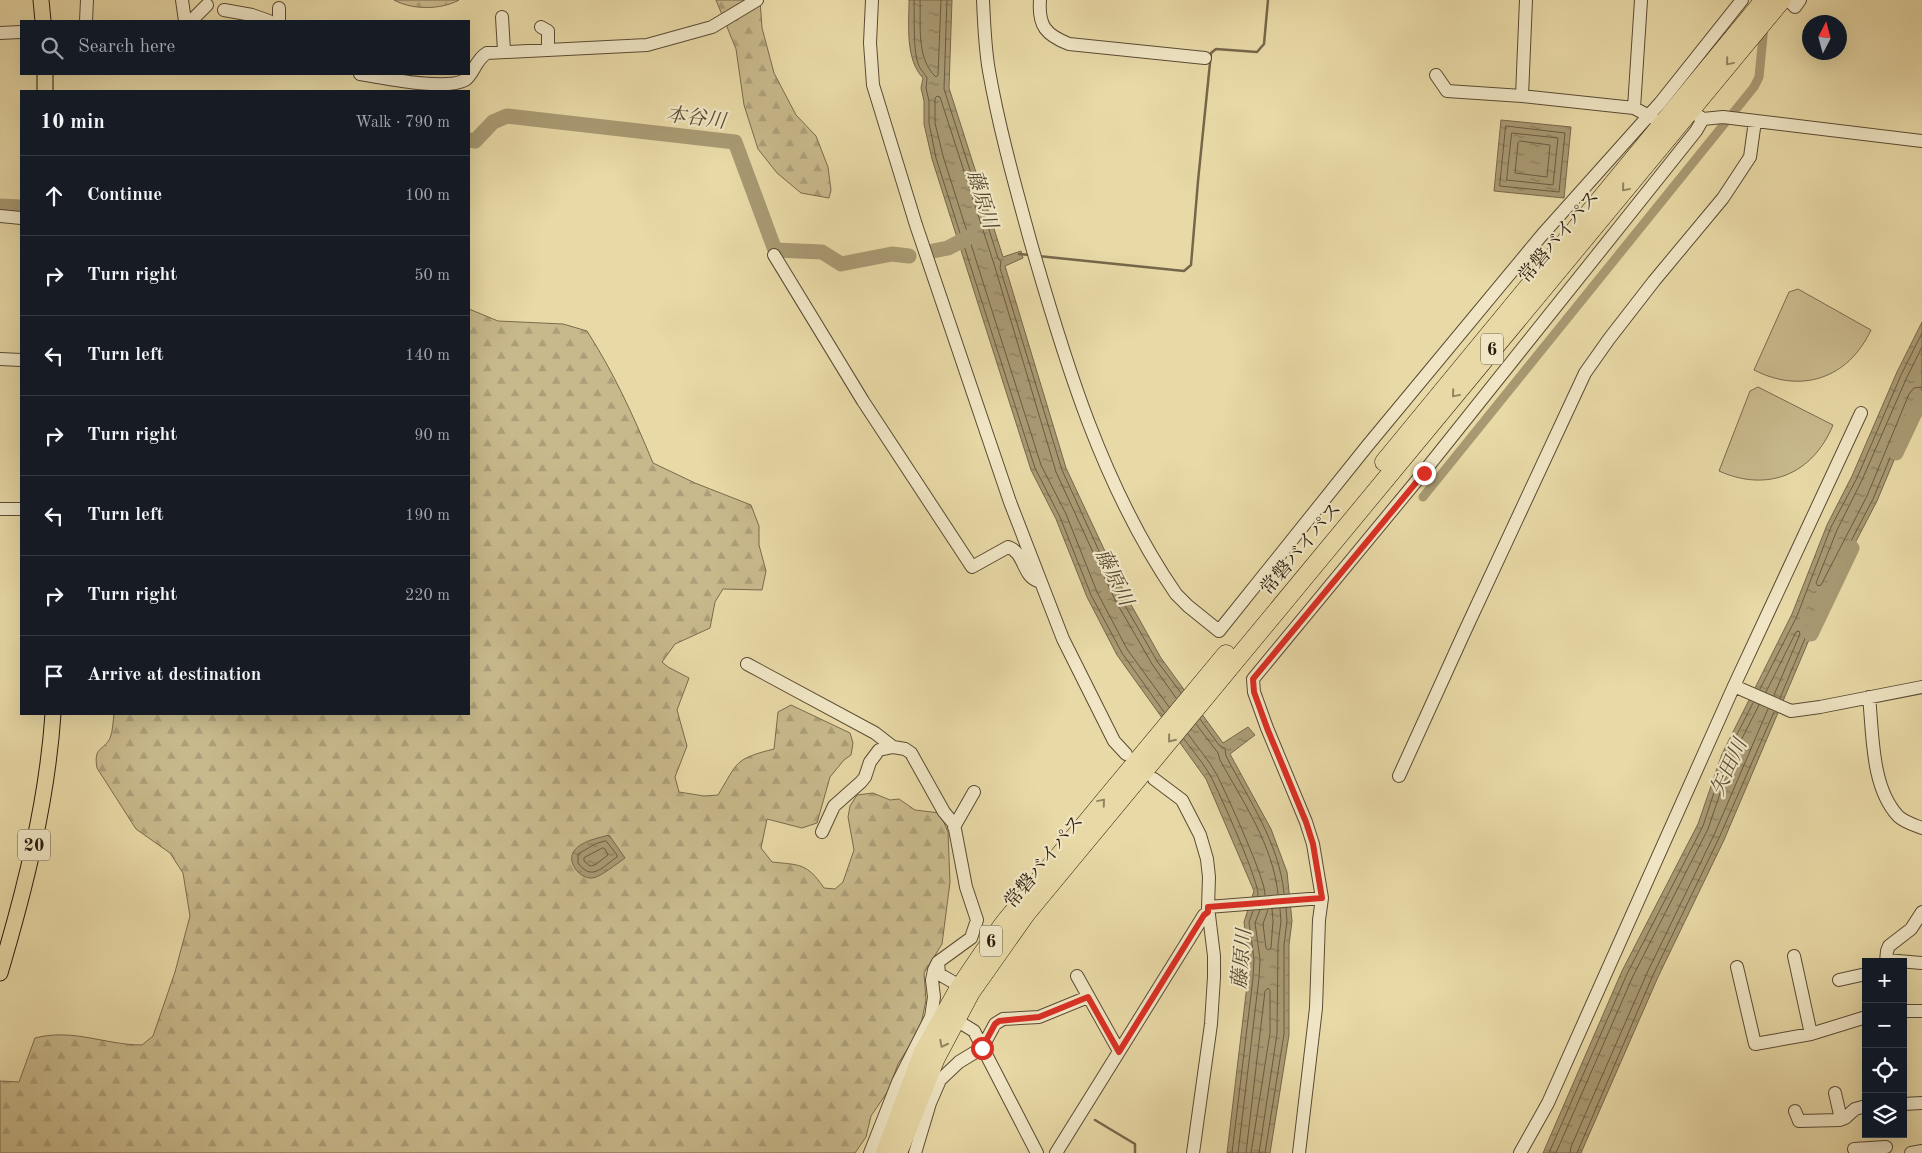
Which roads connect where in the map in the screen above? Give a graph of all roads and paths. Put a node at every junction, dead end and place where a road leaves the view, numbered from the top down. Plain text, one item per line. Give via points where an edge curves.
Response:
1 (41, 0) edge
2 (87, 0) edge
3 (182, 0) edge
4 (757, 0) edge
5 (872, 0) edge
6 (984, 0) edge
7 (1040, 0) edge
8 (1526, 0) edge
9 (1641, 0) edge
10 (1742, 0) edge
11 (1782, 0) edge
12 (1788, 0) edge
13 (1800, 0) edge
14 (206, 5) dead end
15 (278, 8) dead end
16 (224, 10) dead end
17 (1764, 10) edge
18 (502, 17) dead end
19 (43, 20) edge
20 (86, 20) edge
21 (185, 20) edge
22 (192, 20) edge
23 (266, 20) edge
24 (279, 20) edge
25 (541, 27) dead end
26 (20, 32) edge
27 (0, 33) edge
28 (548, 49) junction
29 (504, 51) junction
30 (1205, 58) dead end
31 (45, 75) edge
32 (374, 75) edge
33 (470, 75) edge
34 (470, 75) edge
35 (1436, 75) dead end
36 (387, 76) edge
37 (45, 90) edge
38 (1522, 96) junction
39 (1634, 108) junction
40 (1696, 115) junction
41 (1655, 119) junction
42 (1755, 121) junction
43 (1922, 141) edge
44 (0, 216) edge
45 (20, 218) edge
46 (774, 255) dead end
47 (0, 359) edge
48 (20, 360) edge
49 (1861, 413) dead end
50 (0, 509) edge
51 (20, 509) edge
52 (1040, 581) junction
53 (747, 664) dead end
54 (1221, 669) junction
55 (1735, 687) junction
56 (1922, 687) edge
57 (1869, 697) junction
58 (53, 715) edge
59 (893, 747) junction
60 (1142, 764) junction
61 (1399, 776) dead end
62 (974, 792) dead end
63 (954, 826) junction
64 (1922, 828) edge
65 (822, 832) dead end
66 (1322, 898) junction
67 (1208, 909) junction
68 (1922, 912) edge
69 (1918, 926) edge
70 (1794, 956) dead end
71 (1886, 958) edge
72 (938, 962) junction
73 (1907, 962) edge
74 (1922, 963) edge
75 (1737, 967) dead end
76 (0, 973) edge
77 (1862, 975) edge
78 (1077, 976) dead end
79 (1839, 980) dead end
80 (960, 986) junction
81 (933, 987) junction
82 (1088, 997) junction
83 (951, 1003) junction
84 (1922, 1011) edge
85 (1907, 1012) edge
86 (1862, 1018) edge
87 (956, 1020) junction
88 (1811, 1034) junction
89 (982, 1048) junction
90 (1119, 1052) junction
91 (1835, 1093) dead end
92 (1922, 1102) edge
93 (1907, 1104) edge
94 (1862, 1107) edge
95 (1795, 1111) dead end
96 (1841, 1119) junction
97 (1886, 1145) edge
98 (1854, 1149) dead end
99 (1922, 1151) edge
100 (870, 1153) edge
101 (885, 1153) edge
102 (898, 1153) edge
103 (915, 1153) edge
104 (1037, 1153) edge
105 (1056, 1153) edge
106 (1193, 1153) edge
107 (1299, 1153) edge
108 (1520, 1153) edge
109 (1911, 1153) edge

1 - 19 main road
2 - 20 street
3 - 21 street
4 - 28 street via 712,28 658,42 635,46
5 - 52 street via 870,43 873,85 878,103 916,225
6 - 41 street via 988,70 1024,217 1073,380 1108,473 1176,594 1220,631 1529,250
7 - 30 street via 1039,12 1044,27 1054,38 1069,44
8 - 38 street
9 - 39 street
10 - 41 street via 1660,103
11 - 17 highway, 常磐バイパス / 6
12 - 13 street via 1795,7
14 - 22 street
15 - 24 street
16 - 23 street
17 -> 40 highway, 常磐バイパス / 6
17 - 41 highway, 常磐バイパス / 6
18 - 29 street
25 - 28 street via 548,31
26 - 27 street
28 - 29 street
29 - 33 street via 482,56
31 - 37 main road
32 - 36 street
34 - 36 street via 461,82 434,84
35 - 38 street via 1446,92
38 - 39 street
39 - 41 street
40 - 42 street
40 -> 54 highway, 常磐バイパス / 6
40 - 66 street via 1696,132 1424,473 1253,679 1254,692 1267,728 1313,844
41 - 54 highway, 常磐バイパス / 6 via 1251,625
42 - 43 street
42 - 61 street via 1750,157 1740,174 1585,373
44 - 45 street
46 - 52 street via 863,401 972,567 1008,547 1019,554 1032,579
47 - 48 street
49 - 55 street
50 - 51 street
52 - 60 street via 1063,639 1114,741
53 - 59 street via 875,733
54 - 60 highway, 常磐バイパス / 6
55 - 57 street via 1791,711
55 - 108 street via 1551,1095
56 - 57 street
57 - 64 street via 1880,785 1899,818
58 - 76 main road, 20 via 40,820
59 - 63 street via 911,753
59 - 65 street via 875,754 861,782 834,806
60 - 67 street via 1182,800 1200,835 1208,868
80 -> 60 highway, 常磐バイパス / 6 via 1004,923
60 - 87 highway, 常磐バイパス / 6 via 1026,914 970,992
62 - 63 street
63 - 72 street via 966,887 977,920 971,938
66 - 67 street
66 - 107 street via 1316,1008
67 - 90 street
67 - 106 street via 1214,977 1211,1024
68 - 69 street
69 - 71 street via 1889,946
70 - 88 street
72 - 80 street via 939,974
72 - 81 street
73 - 74 street
75 - 88 street via 1755,1044
77 - 79 street
78 - 82 street
80 - 83 highway, 常磐バイパス / 6
81 - 83 street via 946,993
81 - 100 street via 931,1017 898,1082
82 - 89 street via 1039,1017 999,1021
82 - 90 street
83 - 101 highway, 常磐バイパス / 6 via 923,1052
84 - 85 street
86 - 88 street
87 - 89 street via 974,1031
87 -> 102 highway, 常磐バイパス / 6 via 936,1058
89 - 103 street via 959,1062 940,1080
89 - 104 street
90 - 105 street
91 - 96 street
92 - 93 street
94 - 96 street
95 - 96 street via 1802,1122
97 - 98 street
99 - 109 street

